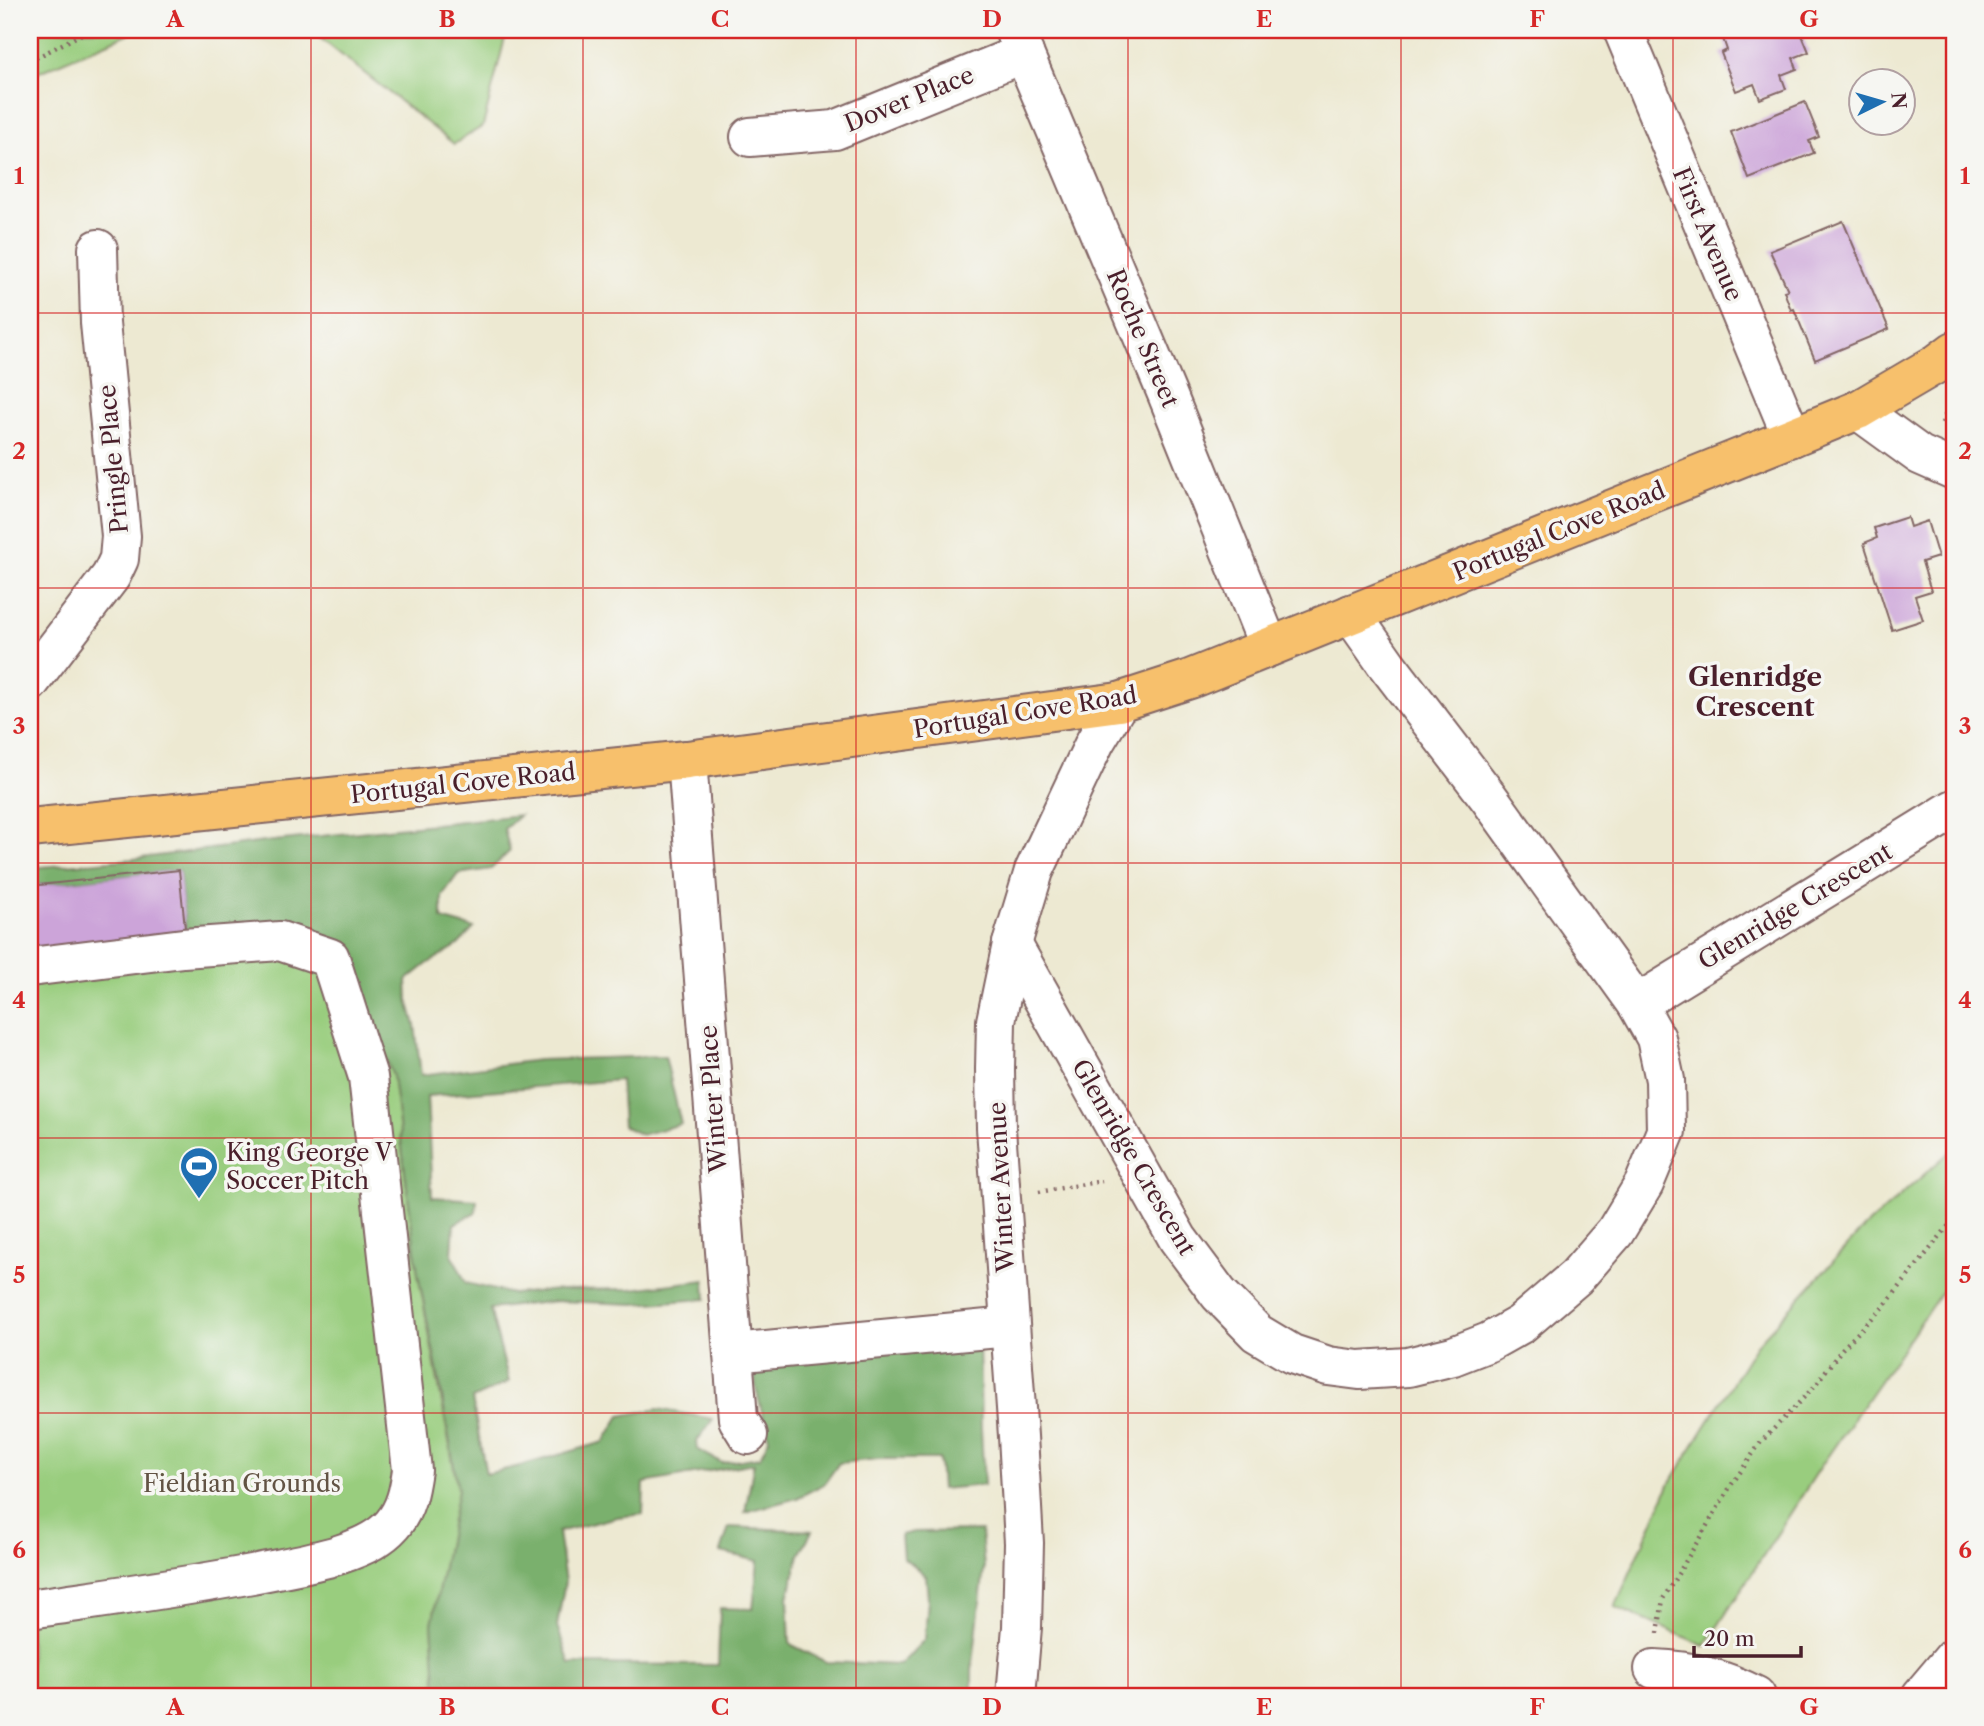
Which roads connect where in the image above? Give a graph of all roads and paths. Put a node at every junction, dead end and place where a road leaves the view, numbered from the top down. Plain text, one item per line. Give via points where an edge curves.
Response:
1 (89, 30) edge
2 (1623, 30) edge
3 (1019, 41) edge
4 (30, 61) edge
5 (750, 137) dead end
6 (98, 249) dead end
7 (1954, 351) edge
8 (1858, 410) junction
9 (1792, 438) junction
10 (1954, 470) edge
11 (1351, 614) junction
12 (1269, 647) junction
13 (30, 682) edge
14 (1119, 702) junction
15 (687, 760) junction
16 (1954, 809) edge
17 (30, 828) edge
18 (1013, 944) junction
19 (30, 967) edge
20 (1637, 1004) junction
21 (1096, 1182) dead end
22 (1031, 1194) dead end
23 (1954, 1219) edge
24 (1009, 1327) junction
25 (733, 1353) junction
26 (748, 1435) dead end
27 (30, 1609) edge
28 (1954, 1657) edge
29 (1654, 1669) joint
30 (1016, 1696) edge
31 (1756, 1696) edge
32 (1921, 1696) edge

1 - 4 path
2 - 9 street, First Avenue
3 - 5 street, Dover Place via 835,130
3 - 12 street, Roche Street
6 - 13 street, Pringle Place via 100,323 121,536 119,559
7 - 8 main road, Portugal Cove Road
8 - 9 main road, Portugal Cove Road
8 - 10 street via 1920,455
9 - 11 main road, Portugal Cove Road
11 - 12 main road, Portugal Cove Road
11 - 20 street, Glenridge Crescent
12 - 14 main road, Portugal Cove Road
14 - 15 main road, Portugal Cove Road
14 - 18 street, Winter Avenue via 1034,871
15 - 17 main road, Portugal Cove Road
15 - 25 street, Winter Place
16 - 20 street, Glenridge Crescent
18 - 20 street, Glenridge Crescent via 1178,1239 1219,1294 1257,1333 1292,1354 1359,1370 1408,1367 1489,1342 1521,1324 1567,1285 1615,1232 1644,1184 1666,1131 1665,1080 1656,1038
18 - 24 street, Winter Avenue via 996,1021 995,1069
19 - 27 street via 280,941 330,958 368,1077 412,1470 408,1497 392,1525 369,1543 327,1559 194,1585
21 - 22 path
23 - 29 path via 1886,1304 1761,1442 1732,1484 1663,1599
24 - 25 street
24 - 30 street, Winter Avenue via 1024,1543
25 - 26 street, Winter Place via 738,1419
28 - 32 street
29 - 31 street via 1700,1673

